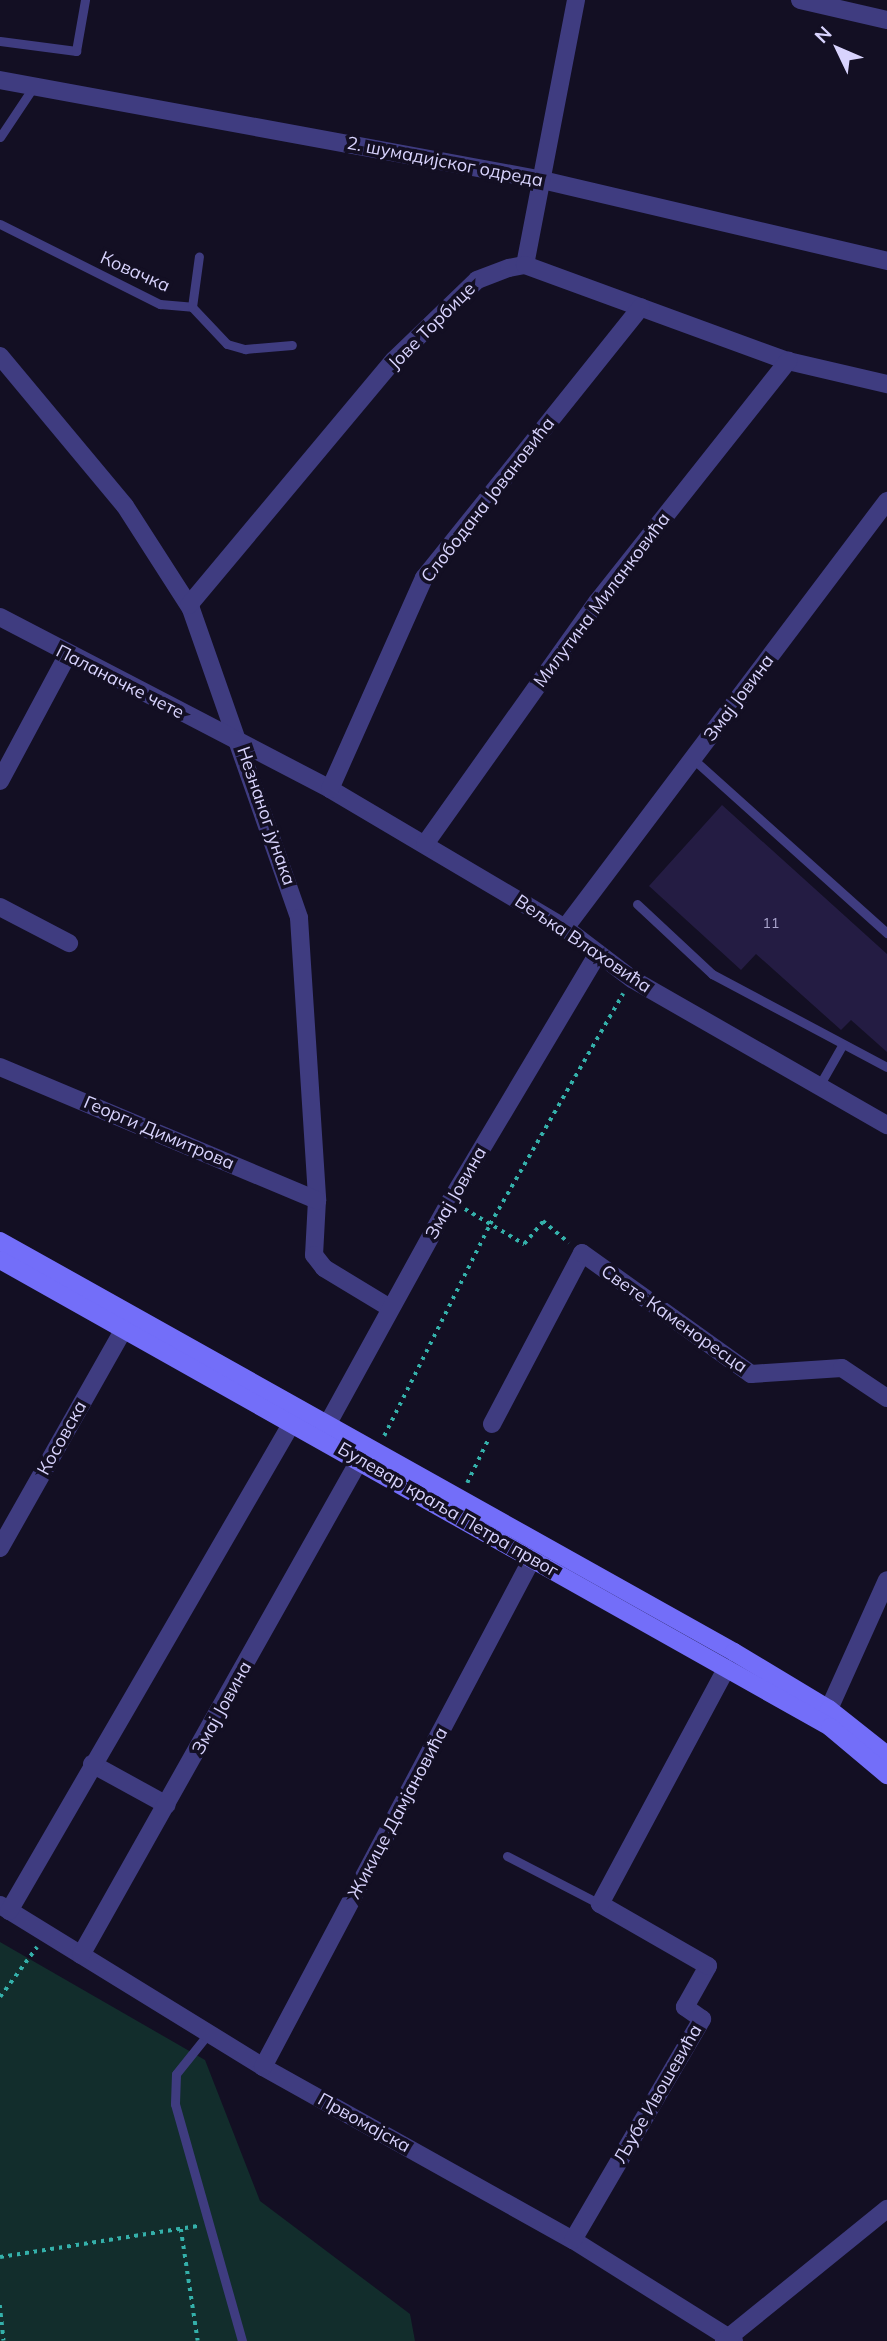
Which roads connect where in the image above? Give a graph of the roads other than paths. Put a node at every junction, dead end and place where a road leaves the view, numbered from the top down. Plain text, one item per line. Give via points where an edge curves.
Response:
1 (85, 0) edge
2 (576, 0) edge
3 (800, 0) edge
4 (887, 20) edge
5 (0, 41) edge
6 (0, 80) edge
7 (34, 85) junction
8 (0, 137) edge
9 (538, 179) junction
10 (0, 224) edge
11 (200, 256) dead end
12 (887, 261) edge
13 (525, 265) junction
14 (192, 307) junction
15 (641, 307) junction
16 (292, 345) dead end
17 (0, 356) edge
18 (788, 361) junction
19 (887, 384) edge
20 (887, 501) edge
21 (189, 605) junction
22 (0, 618) edge
23 (67, 656) junction
24 (242, 744) junction
25 (693, 759) junction
26 (0, 781) edge
27 (330, 789) junction
28 (425, 844) junction
29 (637, 904) dead end
30 (0, 907) edge
31 (565, 928) junction
32 (887, 933) edge
33 (69, 943) dead end
34 (598, 953) junction
35 (843, 1044) junction
36 (0, 1067) edge
37 (887, 1067) edge
38 (819, 1086) junction
39 (878, 1115) edge
40 (887, 1125) edge
41 (317, 1200) junction
42 (0, 1241) edge
43 (0, 1260) edge
44 (390, 1308) junction
45 (124, 1329) junction
46 (887, 1398) edge
47 (293, 1421) junction
48 (492, 1424) road end
49 (324, 1430) junction
50 (368, 1455) junction
51 (0, 1548) edge
52 (532, 1559) junction
53 (887, 1580) edge
54 (726, 1669) junction
55 (829, 1709) junction
56 (887, 1755) edge
57 (92, 1764) junction
58 (887, 1775) edge
59 (167, 1805) junction
60 (507, 1856) dead end
61 (600, 1904) junction
62 (5, 1908) edge
63 (81, 1955) junction
64 (208, 2034) junction
65 (263, 2067) junction
66 (887, 2209) edge
67 (573, 2240) junction
68 (730, 2339) edge
69 (242, 2341) edge

1 - 5 lane via 76,51
2 - 9 street
3 - 4 street
6 - 7 street, 2. шумадијског одреда
7 - 8 lane
7 - 9 street, 2. шумадијског одреда
9 - 12 street, 2. шумадијског одреда
9 - 13 street
10 - 14 lane, Ковачка via 160,304
11 - 14 lane
13 - 15 street
13 - 21 street, Јове Торбице via 477,280 394,360
14 - 16 lane via 227,345 245,349
15 - 18 street
15 - 27 street, Слободана Јовановића via 424,579
17 - 21 street, Незнаног јунака via 125,506
18 - 19 street
18 - 28 street, Милутина Миланковића via 597,603
20 - 25 street, Змај Јовина
21 - 24 street, Незнаног јунака
22 - 23 street, Паланачке чете
23 - 24 street, Паланачке чете
23 - 26 street
24 - 27 street, Вељка Влаховића
24 - 41 street, Незнаног јунака via 299,918
25 - 31 street, Змај Јовина
25 - 32 lane
27 - 28 street, Вељка Влаховића
28 - 31 street, Вељка Влаховића
29 - 35 lane via 712,974
30 - 33 street
31 - 34 street, Вељка Влаховића
34 - 38 street, Вељка Влаховића via 632,979
34 - 44 street, Змај Јовина
35 - 37 lane
35 - 38 lane
36 - 41 street, Георги Димитрова
38 - 39 street, Вељка Влаховића
39 - 40 street, Вељка Влаховића
41 - 44 street, Незнаног јунака via 314,1255 324,1268
42 - 49 main road, Булевар краља Петра првог
43 - 45 main road, Булевар краља Петра првог
44 - 49 street, Змај Јовина
45 - 47 main road, Булевар краља Петра првог
45 - 51 street, Косовска
46 - 48 street, Свете Каменоресца via 842,1368 751,1374 582,1253
47 - 49 main road, Булевар краља Петра првог
47 - 57 street
49 - 50 main road, Булевар краља Петра првог
50 - 52 main road, Булевар краља Петра првог
50 - 55 main road, Булевар краља Петра првог via 459,1498
50 - 59 street, Змај Јовина
52 - 54 main road, Булевар краља Петра првог
52 - 65 street, Жикице Дамјановића
53 - 55 street
54 - 58 main road, Булевар краља Петра првог via 830,1727
54 - 61 street
55 - 56 main road, Булевар краља Петра првог
57 - 59 street
57 - 62 street
59 - 63 street, Змај Јовина
60 - 61 lane
61 - 67 street, Љубе Ивошевића via 708,1966 685,2007 702,2019
62 - 63 street, Првомајска
63 - 64 street, Првомајска
64 - 65 street, Првомајска
64 - 69 lane via 176,2074 175,2104
65 - 67 street, Првомајска
66 - 68 street
67 - 68 street, Првомајска

